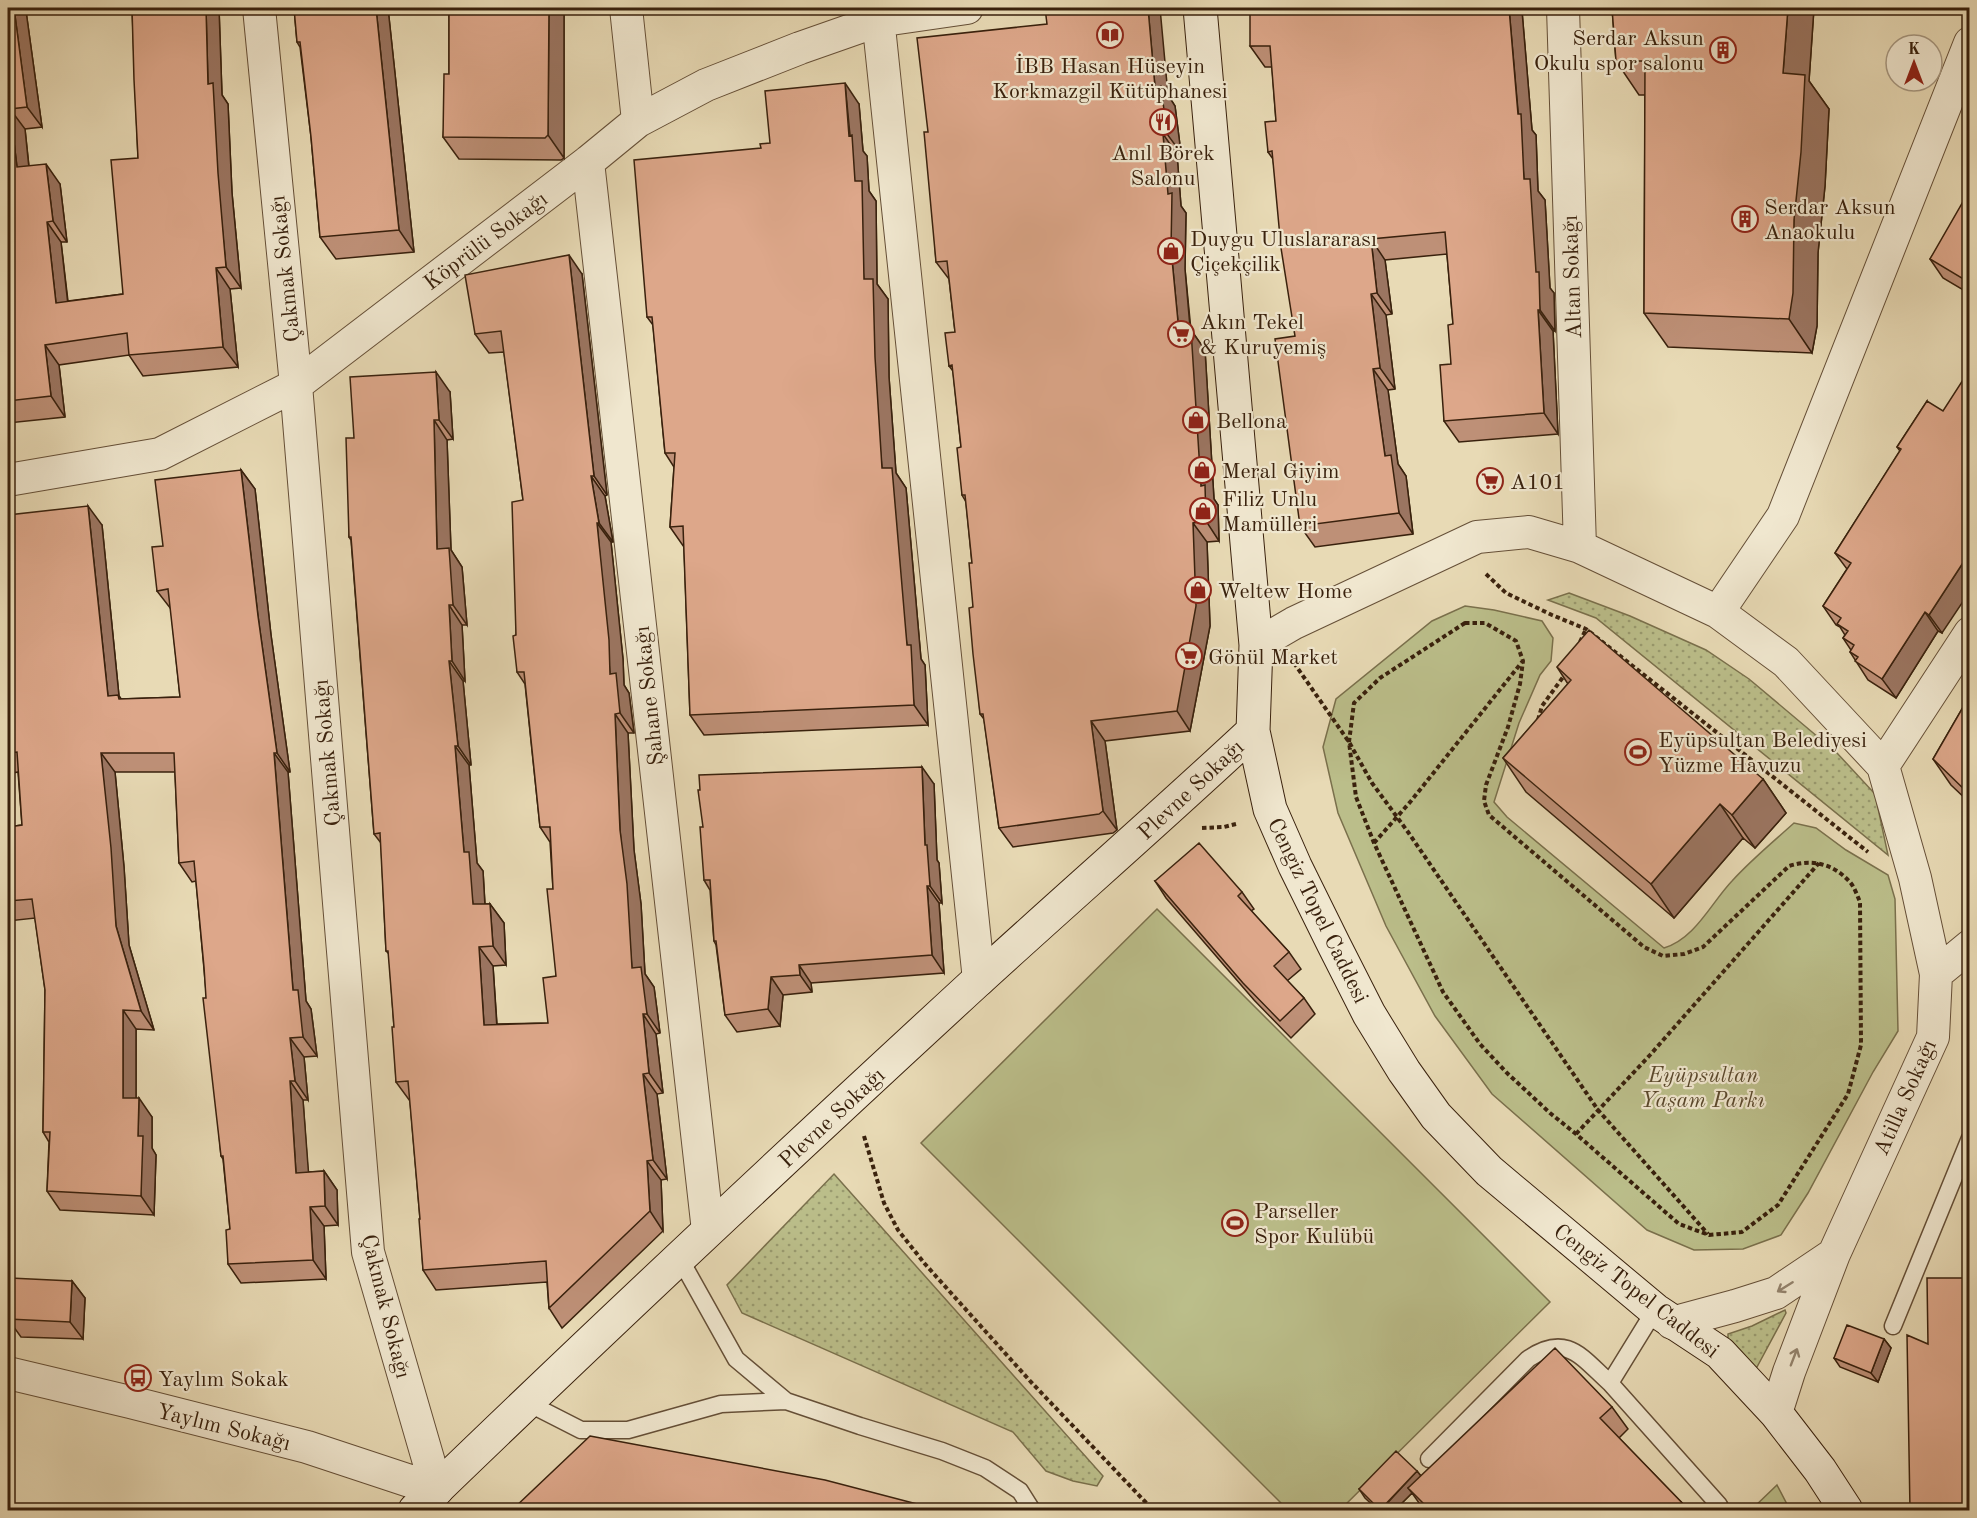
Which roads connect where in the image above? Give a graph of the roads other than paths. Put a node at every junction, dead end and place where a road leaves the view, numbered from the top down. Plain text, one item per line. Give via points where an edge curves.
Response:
1 (259, 8) edge
2 (626, 8) edge
3 (967, 8) edge
4 (1200, 8) edge
5 (1563, 8) edge
6 (877, 14) edge
7 (1970, 42) edge
8 (638, 121) junction
9 (588, 162) junction
10 (296, 385) junction
11 (8, 480) edge
12 (1580, 547) junction
13 (1718, 612) junction
14 (1970, 633) edge
15 (1265, 640) junction
16 (1253, 731) junction
17 (1883, 766) junction
18 (1970, 946) edge
19 (1936, 974) junction
20 (979, 980) junction
21 (1970, 1138) edge
22 (708, 1231) junction
23 (1833, 1254) junction
24 (679, 1257) junction
25 (1664, 1316) junction
26 (1893, 1326) dead end
27 (8, 1373) edge
28 (1610, 1383) junction
29 (786, 1401) junction
30 (528, 1402) junction
31 (1776, 1413) junction
32 (1429, 1459) dead end
33 (426, 1500) edge
34 (1719, 1505) dead end
35 (1032, 1510) edge
36 (1846, 1510) edge

1 - 10 street, Çakmak Sokağı
2 - 8 street
3 - 6 street, Köprülü Sokağı
4 - 15 main road, Cengiz Topel Caddesi
5 - 12 street, Altan Sokağı
6 - 8 street, Köprülü Sokağı via 706,86
6 - 20 street
7 - 13 street via 1783,516
8 - 9 street, Köprülü Sokağı
9 - 10 street, Köprülü Sokağı
9 - 22 street, Şahane Sokağı
10 - 11 street, Köprülü Sokağı via 160,454
10 - 33 street, Çakmak Sokağı via 369,1252
12 - 13 street
12 - 15 street via 1529,532 1477,537
13 - 17 street via 1786,662
14 - 17 street
15 - 16 main road, Cengiz Topel Caddesi
16 - 20 main road, Plevne Sokağı
16 - 25 main road, Cengiz Topel Caddesi via 1270,809 1295,866 1369,1014 1404,1071 1436,1116 1489,1171
17 - 19 street, Atilla Sokağı via 1915,878
18 - 19 street
19 - 23 street, Atilla Sokağı via 1933,1037
20 - 22 main road, Plevne Sokağı
21 - 26 lane
22 - 24 main road, Plevne Sokağı
23 -> 25 street, Atilla Sokağı via 1776,1293 1735,1306
31 -> 23 street, Atilla Sokağı
24 - 29 lane via 736,1359
24 - 30 main road, Plevne Sokağı
25 - 28 lane
25 - 31 main road, Cengiz Topel Caddesi via 1720,1353
27 - 33 street, Yaylım Sokağı via 307,1447
28 - 32 lane via 1573,1349 1541,1350
28 - 34 lane
29 - 30 lane via 721,1404 628,1430 581,1430
29 - 35 lane via 985,1468 1020,1491
30 - 33 main road, Plevne Sokağı
31 - 36 main road, Cengiz Topel Caddesi

